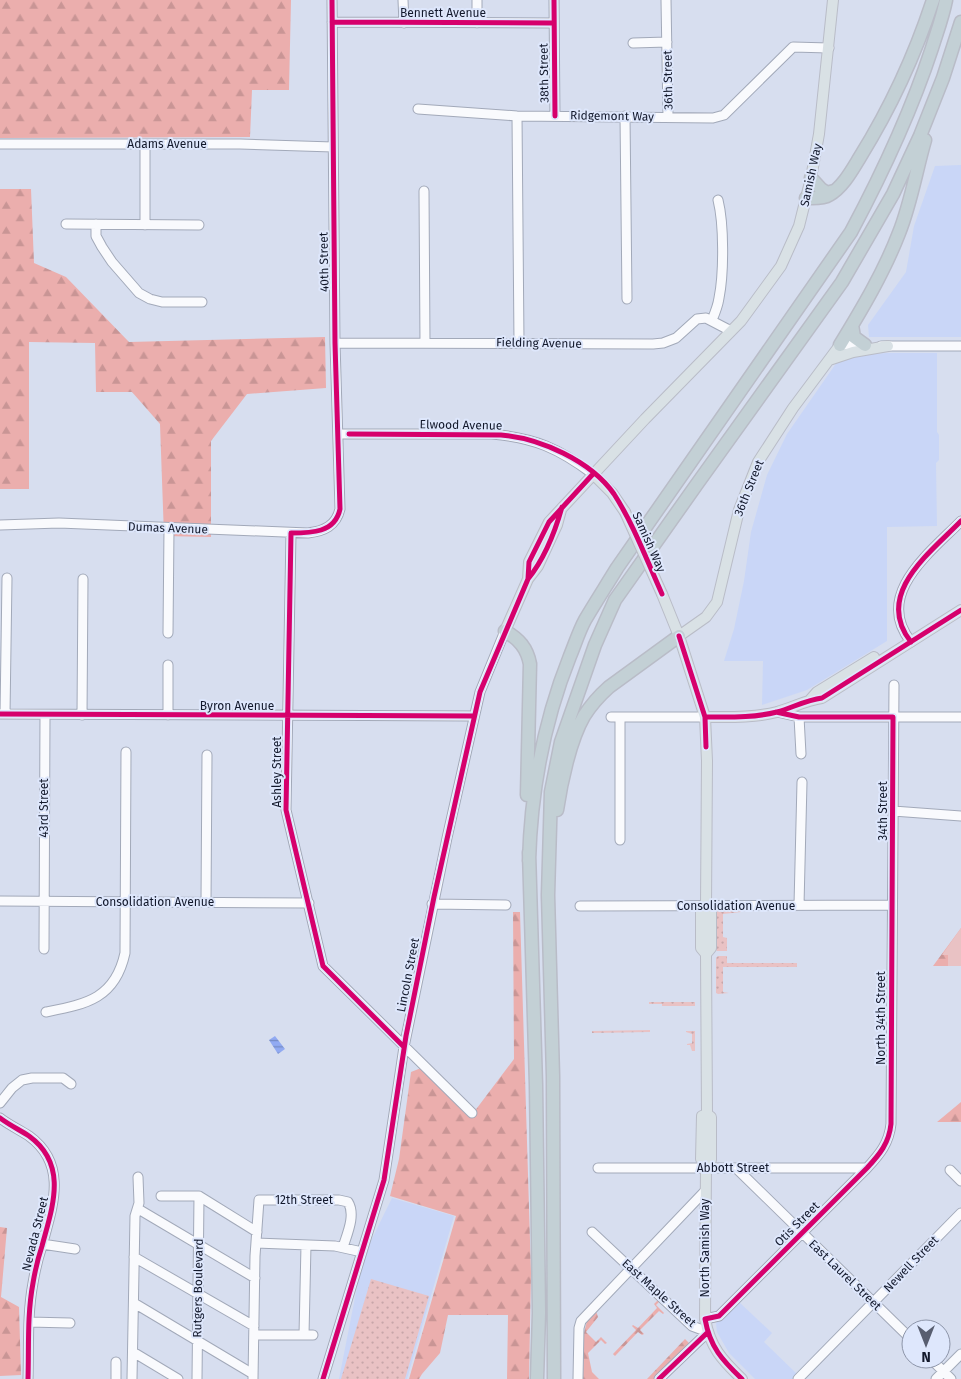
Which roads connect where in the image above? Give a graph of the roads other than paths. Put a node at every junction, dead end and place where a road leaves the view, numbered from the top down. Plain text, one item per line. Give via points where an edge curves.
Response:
1 (332, 0) edge
2 (403, 0) edge
3 (478, 0) edge
4 (554, 0) edge
5 (666, 0) edge
6 (833, 0) edge
7 (933, 0) edge
8 (946, 0) edge
9 (332, 22) junction
10 (961, 22) edge
11 (404, 23) junction
12 (477, 23) junction
13 (554, 23) junction
14 (667, 42) junction
15 (633, 43) dead end
16 (829, 48) junction
17 (943, 78) junction
18 (418, 109) dead end
19 (517, 116) junction
20 (555, 116) junction
21 (625, 116) junction
22 (668, 117) junction
23 (0, 144) edge
24 (145, 144) junction
25 (333, 147) junction
26 (811, 178) junction
27 (424, 191) dead end
28 (834, 191) junction
29 (806, 198) junction
30 (718, 200) dead end
31 (66, 224) dead end
32 (96, 224) junction
33 (145, 225) junction
34 (199, 225) dead end
35 (627, 299) dead end
36 (202, 302) dead end
37 (712, 320) junction
38 (852, 325) junction
39 (731, 331) junction
40 (335, 343) junction
41 (425, 343) junction
42 (519, 343) junction
43 (840, 345) junction
44 (865, 345) junction
45 (888, 346) junction
46 (961, 346) edge
47 (828, 361) junction
48 (339, 434) junction
49 (593, 474) junction
50 (961, 522) edge
51 (334, 523) joint
52 (0, 525) edge
53 (169, 528) junction
54 (290, 533) junction
55 (7, 578) dead end
56 (83, 579) dead end
57 (961, 605) edge
58 (961, 610) edge
59 (504, 631) junction
60 (168, 632) dead end
61 (679, 636) junction
62 (909, 640) junction
63 (168, 665) dead end
64 (894, 685) dead end
65 (776, 712) junction
66 (3, 714) edge
67 (45, 715) junction
68 (82, 715) junction
69 (168, 715) junction
70 (288, 716) junction
71 (474, 716) junction
72 (705, 717) junction
73 (799, 717) junction
74 (893, 717) junction
75 (961, 717) edge
76 (126, 752) dead end
77 (801, 754) dead end
78 (207, 755) dead end
79 (802, 782) dead end
80 (893, 811) junction
81 (961, 816) edge
82 (620, 840) dead end
83 (529, 861) junction
84 (548, 895) junction
85 (0, 901) edge
86 (44, 901) junction
87 (125, 902) junction
88 (206, 902) junction
89 (309, 903) junction
90 (432, 904) junction
91 (506, 905) dead end
92 (799, 905) junction
93 (892, 905) junction
94 (580, 906) dead end
95 (706, 906) junction
96 (44, 949) dead end
97 (46, 1012) dead end
98 (404, 1047) junction
99 (71, 1084) dead end
100 (0, 1103) edge
101 (472, 1112) dead end
102 (0, 1118) edge
103 (890, 1131) joint
104 (706, 1166) junction
105 (598, 1168) dead end
106 (736, 1168) junction
107 (867, 1168) junction
108 (950, 1170) dead end
109 (138, 1177) dead end
110 (961, 1181) edge
111 (705, 1191) junction
112 (161, 1196) dead end
113 (199, 1196) junction
114 (137, 1210) junction
115 (961, 1213) edge
116 (257, 1232) junction
117 (592, 1232) dead end
118 (802, 1233) junction
119 (256, 1243) junction
120 (42, 1244) junction
121 (198, 1245) junction
122 (306, 1245) junction
123 (343, 1247) junction
124 (75, 1249) dead end
125 (362, 1252) junction
126 (134, 1257) junction
127 (631, 1269) junction
128 (255, 1278) junction
129 (198, 1294) junction
130 (134, 1302) junction
131 (873, 1303) junction
132 (705, 1319) junction
133 (29, 1322) junction
134 (70, 1324) dead end
135 (901, 1330) edge
136 (254, 1331) junction
137 (708, 1332) junction
138 (197, 1340) junction
139 (132, 1352) junction
140 (961, 1354) edge
141 (116, 1362) dead end
142 (944, 1371) junction
143 (253, 1376) edge
144 (28, 1379) edge
145 (116, 1379) edge
146 (132, 1379) edge
147 (178, 1379) edge
148 (197, 1379) edge
149 (323, 1379) edge
150 (537, 1379) edge
151 (554, 1379) edge
152 (578, 1379) edge
153 (659, 1379) edge
154 (742, 1379) edge
155 (798, 1379) edge
156 (936, 1379) edge
157 (951, 1379) edge

1 - 9 street, 40th Street
2 - 11 street
3 - 12 street, Bennett Avenue
4 - 13 street, 38th Street
5 - 14 street, 36th Street
6 - 16 main road, Samish Way
7 - 28 highway via 888,109 845,181
8 - 83 highway via 921,80 896,142 851,232 617,568 584,622 559,684 544,739 535,779
9 - 11 street, Bennett Avenue
9 - 25 street, 40th Street
10 - 17 highway
11 - 12 street, Bennett Avenue
12 - 13 street, Bennett Avenue
13 - 20 street, 38th Street
14 - 15 street, 36th Street
14 - 22 street, 36th Street
16 - 22 street, Ridgemont Way via 793,47 724,115 713,118
16 - 26 main road, Samish Way
17 - 38 highway via 899,234
17 - 84 highway via 893,194 842,282 615,600 561,742 551,792
18 - 19 street, Ridgemont Way
19 - 20 street, Ridgemont Way
19 - 42 street
20 - 21 street, Ridgemont Way
21 - 22 street, Ridgemont Way
21 - 35 street
23 - 24 street, Adams Avenue
24 - 25 street, Adams Avenue
24 - 33 street
25 - 40 street, 40th Street
26 - 28 highway via 827,193
26 - 29 main road, Samish Way
27 - 41 street
28 - 29 highway via 829,196
29 - 39 main road, Samish Way via 799,226 780,266 758,300
30 - 37 street via 722,263 719,297
31 - 32 street
32 - 33 street
32 - 36 street via 96,236 102,247 139,293 162,302
33 - 34 street
37 - 39 street
37 - 42 street, Fielding Avenue via 697,319 676,338 663,342 626,345
38 - 43 highway
38 - 44 highway via 854,337
39 - 49 main road, Samish Way
40 - 41 street, Fielding Avenue
40 - 48 street, 40th Street
41 - 42 street, Fielding Avenue
43 - 44 street
43 - 47 main road, 36th Street
44 - 45 street
45 - 46 street
45 - 47 main road via 853,352
47 - 61 main road, 36th Street via 758,462 739,510 717,602 706,617
48 - 49 street, Elwood Avenue via 512,436 553,448
48 - 51 street, 40th Street via 340,509
49 - 59 main road, Lincoln Street via 549,522 529,562 528,579
49 - 61 main road, Samish Way, bridge via 612,493 624,512
50 - 62 street via 914,569 904,584 899,609
51 - 54 street, Dumas Avenue via 317,532
52 - 53 street, Dumas Avenue via 59,523
53 - 54 street, Dumas Avenue
53 - 60 street
54 - 70 street, Ashley Street
55 - 66 street
56 - 68 street
57 - 62 main road
58 - 62 main road
59 - 71 street, Lincoln Street
59 - 83 highway via 522,644 530,664 527,762
61 - 72 main road, Samish Way
61 - 84 highway via 609,687 584,717 561,786
62 - 65 main road via 817,692 810,700
63 - 69 street
64 - 74 street, 34th Street
65 - 72 main road via 745,717
65 - 73 street
66 - 67 street, Byron Avenue
67 - 68 street, Byron Avenue
67 - 86 street, 43rd Street
68 - 69 street, Byron Avenue
69 - 70 street, Byron Avenue
70 - 71 street, Byron Avenue
70 - 89 street, Ashley Street via 286,810
71 - 90 street, Lincoln Street
72 - 82 street via 615,717
72 - 95 main road, Samish Way
73 - 74 street
73 - 77 street
74 - 75 street
74 - 80 street, 34th Street
76 - 87 street
78 - 88 street
79 - 92 street
80 - 81 street
80 - 93 street, 34th Street
83 - 150 highway via 536,1085
84 - 151 highway via 553,1076
85 - 86 street, Consolidation Avenue
86 - 87 street, Consolidation Avenue
86 - 96 street, 43rd Street
87 - 88 street, Consolidation Avenue
87 - 97 street via 125,953 114,980 93,1000
88 - 89 street, Consolidation Avenue
89 - 98 street, Ashley Street via 323,966
90 - 91 street
90 - 98 street, Lincoln Street
92 - 93 street, Consolidation Avenue
92 - 95 street, Consolidation Avenue
93 - 103 street, North 34th Street
94 - 95 street, Consolidation Avenue
95 - 104 main road, North Samish Way via 701,911 701,948 706,954 707,1114 702,1116 701,1160
98 - 101 street
98 - 125 street, Lincoln Street via 384,1180
99 - 100 street via 63,1078 22,1080
102 - 120 street, Nevada Street via 30,1137 43,1150 50,1164 55,1195
103 - 107 street, Otis Street via 882,1151
104 - 105 street, Abbott Street
104 - 106 street, Abbott Street
104 - 111 main road, North Samish Way
106 - 107 street, Abbott Street
106 - 118 street, East Laurel Street
107 - 118 street, Otis Street
108 - 110 street
109 - 114 street
111 - 127 street
111 - 132 main road, North Samish Way
112 - 113 street
113 - 116 street
113 - 121 street, Rutgers Boulevard
114 - 121 street
114 - 126 street
115 - 131 street, Newell Street
116 - 119 street
116 - 123 street, 12th Street via 259,1200 338,1200 348,1202 352,1207
117 - 127 street, East Maple Street
118 - 131 street, East Laurel Street
118 - 132 street, Otis Street via 719,1316
119 - 122 street
119 - 128 street
120 - 124 street
120 - 133 street, Nevada Street
121 - 128 street
121 - 129 street, Rutgers Boulevard
122 - 123 street
122 - 136 street via 309,1335
123 - 125 street
125 - 149 street, Lincoln Street
126 - 129 street
126 - 130 street
127 - 137 street, East Maple Street via 692,1326
127 - 152 street via 583,1319 579,1328
128 - 136 street
129 - 136 street
129 - 138 street, Rutgers Boulevard
130 - 138 street
130 - 139 street
131 - 135 street, East Laurel Street
131 - 155 street, Newell Street
132 - 137 main road, North Samish Way
133 - 134 street
133 - 144 street, Nevada Street
136 - 143 street
137 - 153 street
137 - 154 main road, East Maple Street via 720,1357
138 - 143 street
138 - 148 street, Rutgers Boulevard
139 - 146 street
139 - 147 street
140 - 142 street
141 - 145 street
142 - 156 street
142 - 157 street

